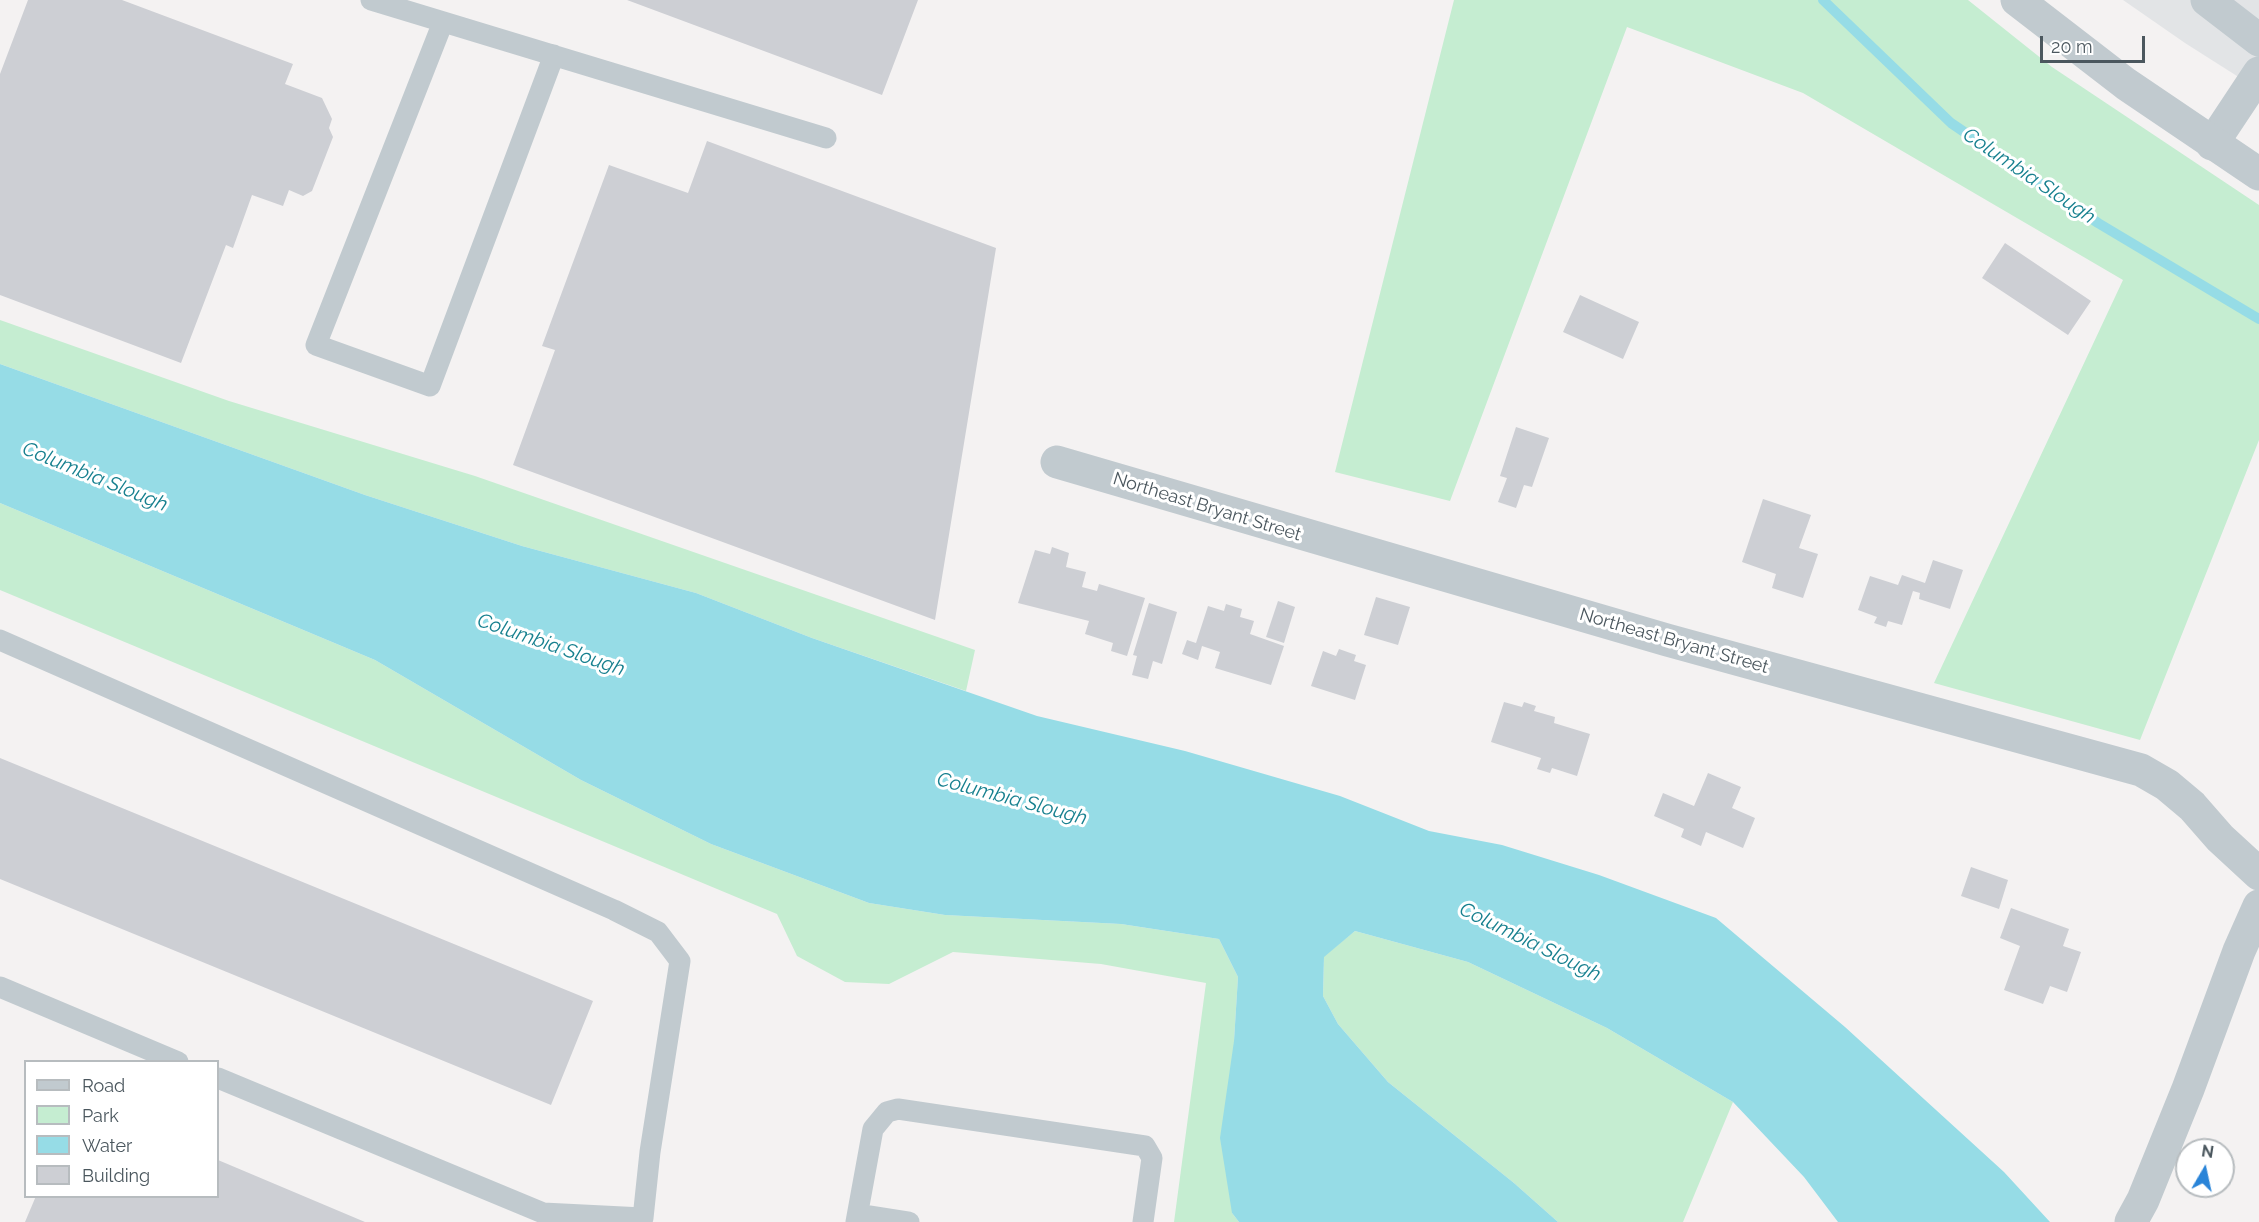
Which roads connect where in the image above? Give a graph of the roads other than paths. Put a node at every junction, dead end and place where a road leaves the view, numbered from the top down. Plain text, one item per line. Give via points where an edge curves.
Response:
1 (371, 0) edge
2 (2017, 0) edge
3 (2207, 0) edge
4 (443, 22) junction
5 (2259, 40) edge
6 (554, 55) junction
7 (2259, 73) edge
8 (826, 138) dead end
9 (2212, 144) junction
10 (2259, 174) edge
11 (1057, 462) dead end
12 (0, 640) edge
13 (2259, 874) edge
14 (2259, 906) edge
15 (2249, 951) edge
16 (0, 987) edge
17 (173, 1060) edge
18 (219, 1078) edge
19 (857, 1218) edge
20 (644, 1220) edge
21 (909, 1222) edge
22 (1143, 1222) edge
23 (2131, 1222) edge

1 - 4 lane
2 - 9 street
3 - 5 street
4 - 6 lane
4 - 6 lane via 316,345 430,386
6 - 8 lane
7 - 9 street
9 - 10 street
11 - 13 street, Northeast Bryant Street via 1667,640 2141,770 2192,806
12 - 20 lane via 658,932 680,961 650,1152
14 - 15 street
15 - 23 street
16 - 17 lane
18 - 20 lane via 543,1213
19 - 21 lane
19 - 22 lane via 873,1129 887,1112 898,1108 1145,1146 1152,1158

